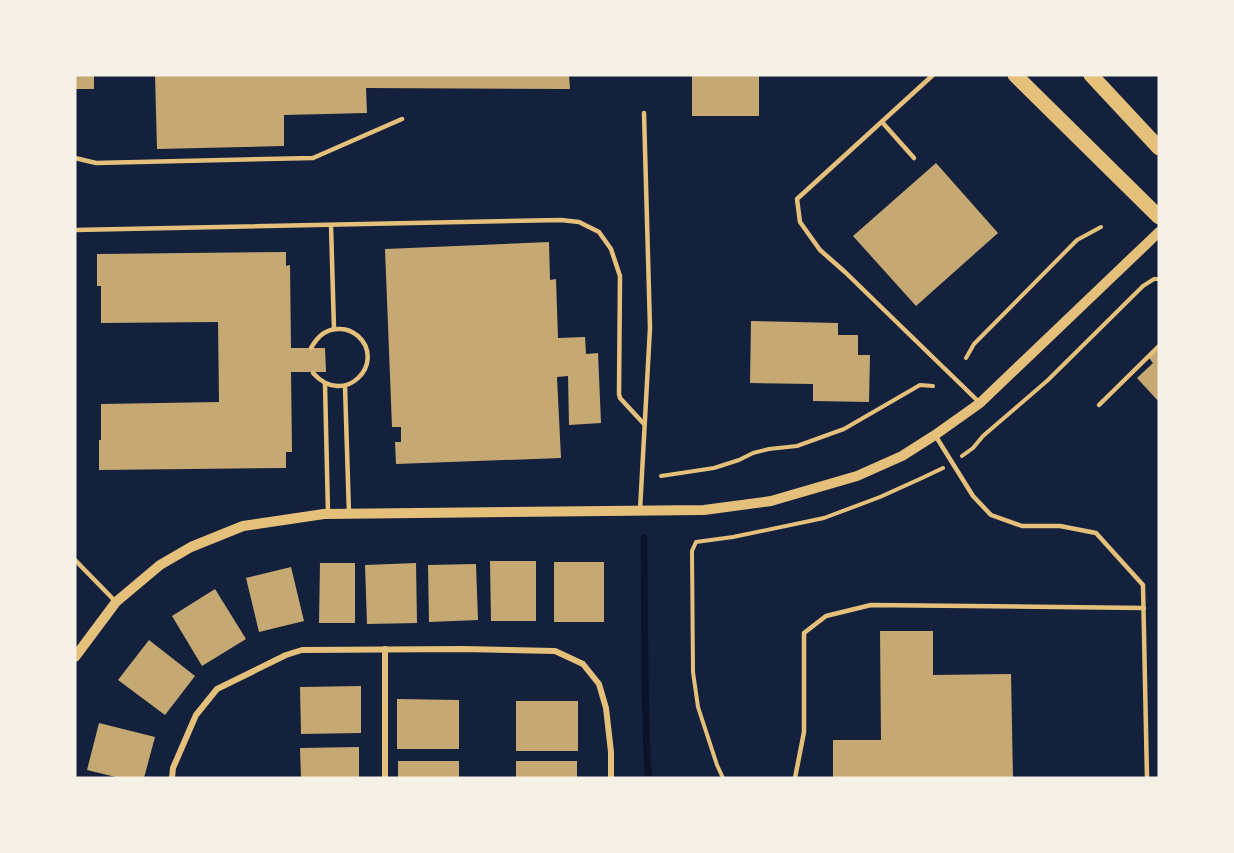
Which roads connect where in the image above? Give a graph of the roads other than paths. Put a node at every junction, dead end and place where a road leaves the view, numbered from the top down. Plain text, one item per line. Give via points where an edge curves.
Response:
1 (933, 75) edge
2 (1015, 75) edge
3 (1091, 75) edge
4 (644, 112) dead end
5 (402, 119) dead end
6 (882, 122) junction
7 (1159, 148) edge
8 (75, 158) edge
9 (914, 158) dead end
10 (1159, 217) edge
11 (331, 225) junction
12 (75, 230) edge
13 (1159, 232) edge
14 (334, 329) junction
15 (1159, 346) edge
16 (311, 348) dead end
17 (313, 373) dead end
18 (325, 384) junction
19 (345, 386) junction
20 (980, 403) junction
21 (1099, 405) dead end
22 (645, 424) junction
23 (935, 435) junction
24 (640, 510) junction
25 (328, 514) junction
26 (349, 514) junction
27 (75, 560) edge
28 (116, 602) junction
29 (1144, 608) junction
30 (385, 649) junction
31 (75, 657) edge
32 (172, 778) edge
33 (385, 778) edge
34 (611, 778) edge
35 (795, 778) edge
36 (1147, 778) edge

1 - 6 lane
2 - 10 main road
3 - 7 main road
4 - 22 lane via 650,328
5 - 8 lane via 313,158 96,163
6 - 9 lane
6 - 20 lane via 797,199 800,222 820,250
11 - 12 lane
11 - 14 lane
11 - 22 lane via 561,220 579,222 599,232 611,249 620,276 620,398
13 - 20 street
14 - 16 lane via 318,337
14 - 19 lane via 353,333 366,348 366,367 354,382
15 - 21 lane
17 - 18 lane
18 - 19 lane
18 - 25 lane
19 - 26 lane
20 - 23 street
22 - 24 lane
23 - 24 street via 902,456 857,476 771,501 704,510
23 - 29 lane via 973,496 991,515 1022,526 1060,526 1096,533 1143,585
24 - 26 street
25 - 26 street
25 - 28 street via 243,526 190,547
27 - 28 lane
28 - 31 street
29 - 35 lane via 872,605 826,616 804,633 804,732
29 - 36 lane
30 - 32 street via 303,650 217,689 196,716
30 - 33 street
30 - 34 street via 555,651 583,664 600,684 606,708

